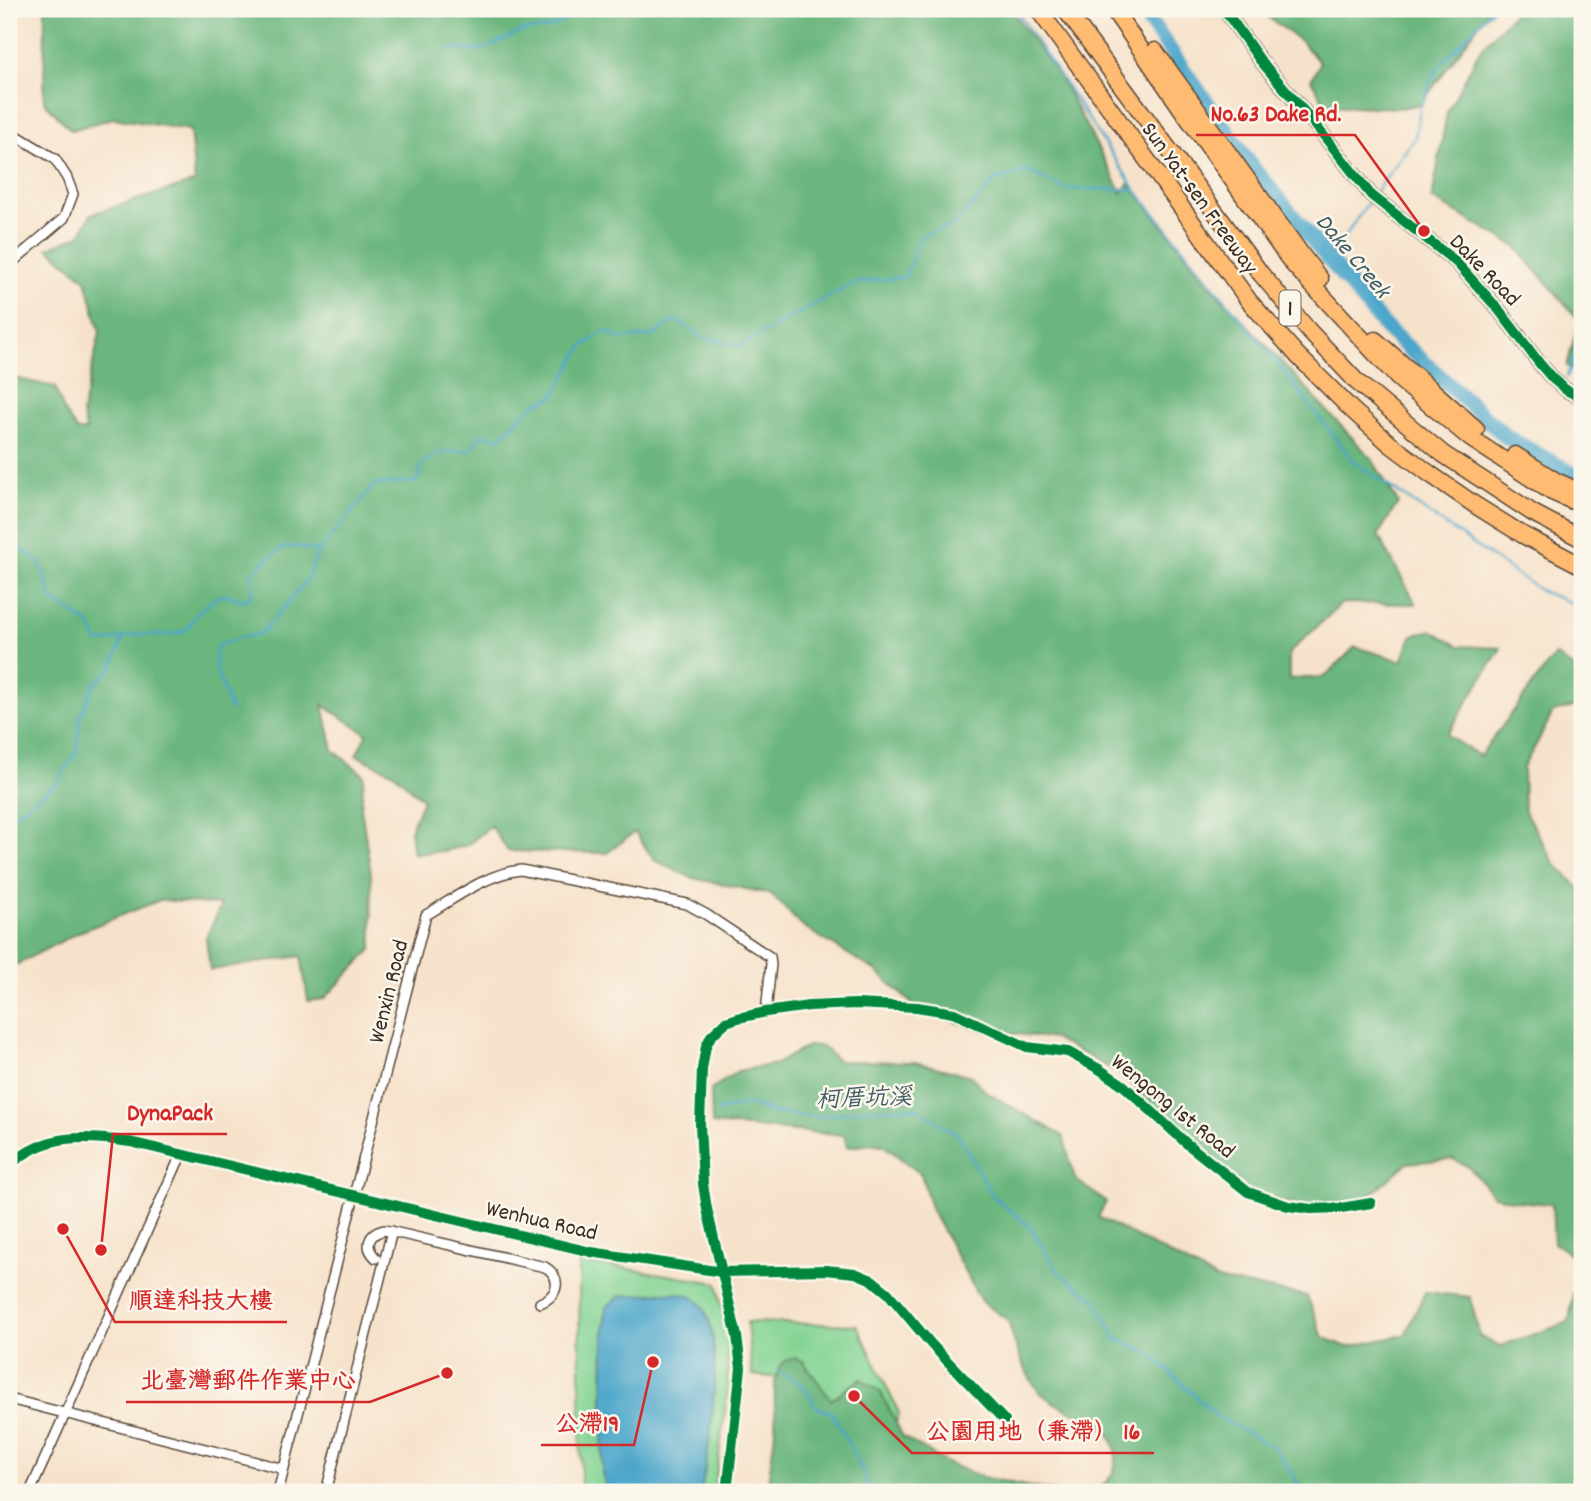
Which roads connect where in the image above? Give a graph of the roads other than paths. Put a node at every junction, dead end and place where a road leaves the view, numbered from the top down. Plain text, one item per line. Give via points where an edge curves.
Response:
1 (1038, 9) edge
2 (1065, 9) edge
3 (1113, 9) edge
4 (1125, 9) edge
5 (1224, 9) edge
6 (9, 131) edge
7 (9, 265) edge
8 (1582, 398) edge
9 (1582, 493) edge
10 (1582, 505) edge
11 (1582, 539) edge
12 (1582, 566) edge
13 (765, 1012) junction
14 (181, 1155) junction
15 (9, 1166) edge
16 (354, 1196) junction
17 (1371, 1203) dead end
18 (392, 1231) junction
19 (376, 1258) dead end
20 (722, 1272) junction
21 (540, 1303) dead end
22 (9, 1399) edge
23 (65, 1412) junction
24 (1005, 1421) dead end
25 (284, 1469) junction
26 (30, 1492) edge
27 (278, 1492) edge
28 (326, 1492) edge
29 (727, 1492) edge

1 - 12 highway, Sun Yat-sen Freeway / 1 via 1241,291 1298,356 1390,444 1430,474 1523,535
2 - 11 highway, Sun Yat-sen Freeway / 1 via 1261,274 1357,382 1443,454
3 - 10 highway, 1 via 1293,263 1399,379 1470,438 1552,492
4 - 9 highway, 1 via 1303,257 1364,331 1475,429
5 - 8 street, Dake Road via 1260,60 1378,202 1456,262 1553,379
6 - 7 street via 55,159 73,194 64,218
13 - 16 street, Wenxin Road via 770,957 687,904 530,871 491,877 426,915
13 - 17 street, Wengong 1st Road via 856,1004 954,1013 1027,1047 1068,1052 1099,1069 1248,1192 1311,1209
13 - 20 street, Wengong 1st Road via 726,1022 711,1036 704,1058 703,1184
14 - 15 street, Wenhua Road via 109,1139 70,1138 44,1143
14 - 16 street, Wenhua Road
14 - 23 street
16 - 20 street, Wenhua Road via 590,1252
16 - 25 street, Wenxin Road
18 - 19 street via 378,1231 369,1240
18 - 21 street via 545,1267 555,1277 556,1289
18 - 28 street
20 - 24 street, Wenhua Road via 826,1270 872,1280
20 - 29 street, Wengong 1st Road via 741,1368
22 - 23 street
23 - 25 street
23 - 26 street
25 - 27 street, Wenxin Road

